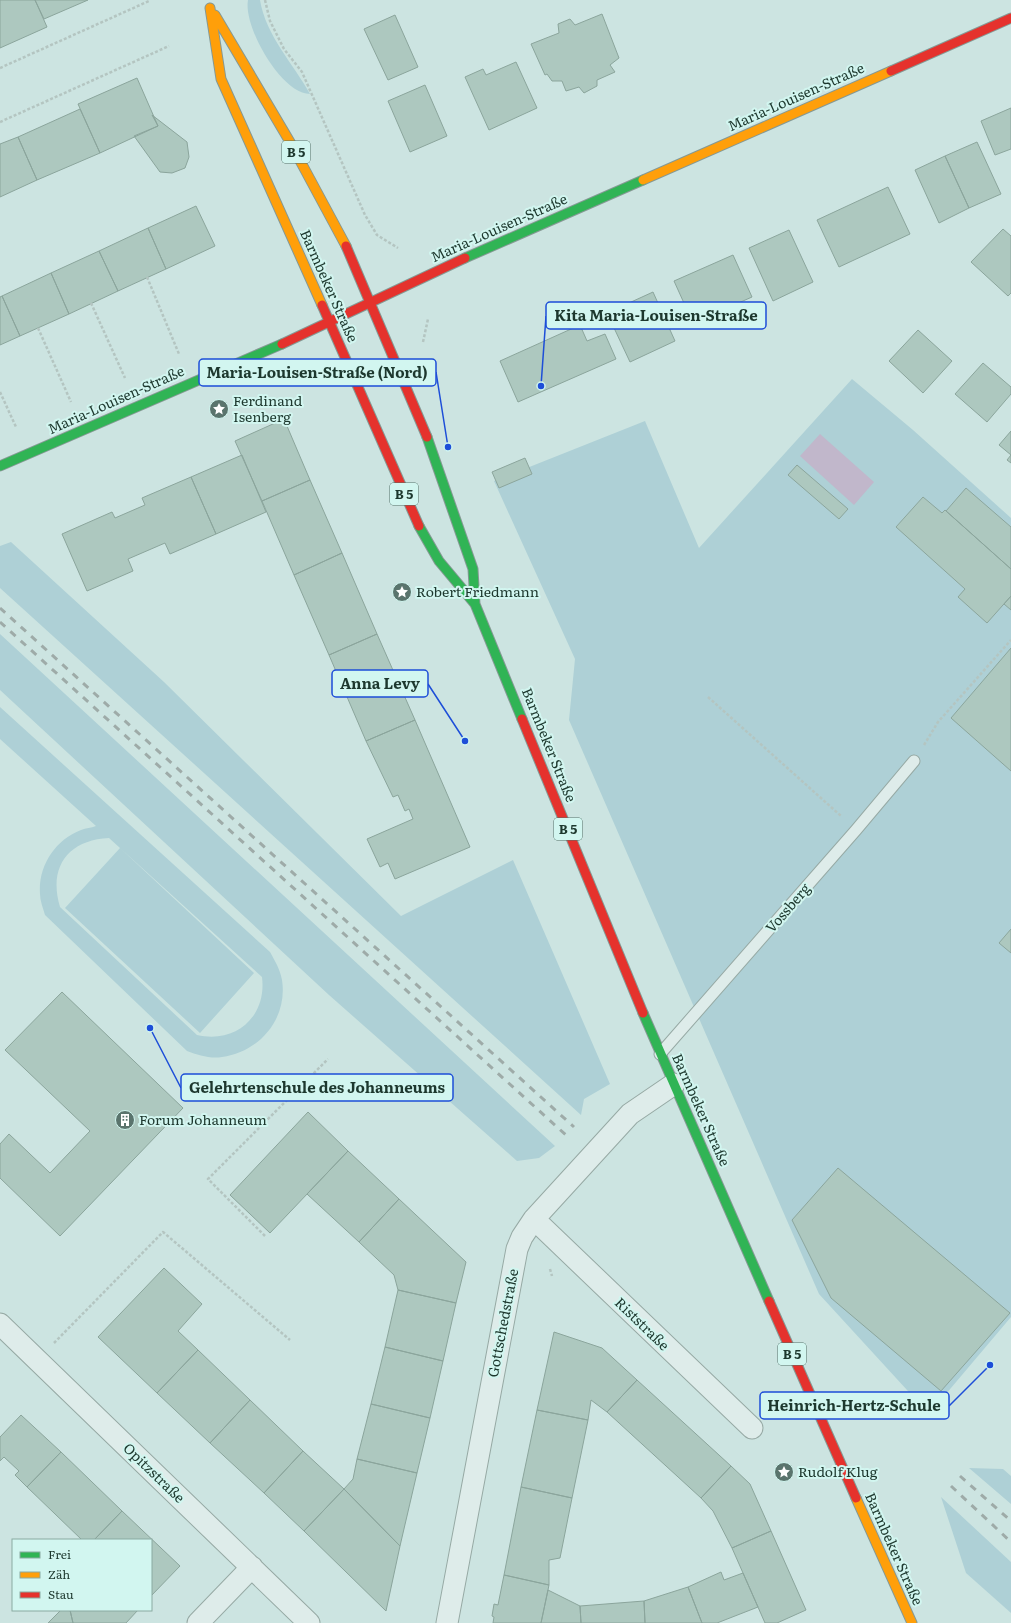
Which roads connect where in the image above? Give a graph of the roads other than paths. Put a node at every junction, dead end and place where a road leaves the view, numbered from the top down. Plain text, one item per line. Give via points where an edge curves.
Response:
1 (208, 4) edge
2 (1011, 18) edge
3 (370, 303) junction
4 (330, 322) junction
5 (0, 466) edge
6 (475, 604) junction
7 (914, 761) road end
8 (660, 1054) junction
9 (674, 1084) junction
10 (534, 1219) junction
11 (0, 1324) edge
12 (752, 1428) dead end
13 (252, 1567) junction
14 (198, 1623) edge
15 (309, 1623) edge
16 (447, 1623) edge
17 (912, 1623) edge

1 - 3 main road, Barmbeker Straße / B 5 via 321,197 347,248
1 - 4 main road, Barmbeker Straße / B 5 via 221,79
2 - 3 main road, Maria-Louisen-Straße via 495,244
3 - 4 main road, Maria-Louisen-Straße
3 - 6 main road, Barmbeker Straße / B 5 via 428,439 447,492 473,570
4 - 5 main road, Maria-Louisen-Straße
4 - 6 main road, Barmbeker Straße / B 5 via 414,517 439,561
6 - 8 main road, Barmbeker Straße / B 5
7 - 8 lane, Vossberg
8 - 9 main road, Barmbeker Straße / B 5
9 - 10 street, Gottschedstraße via 630,1114
9 - 17 main road, Barmbeker Straße / B 5
10 - 12 street, Riststraße
10 - 16 street, Gottschedstraße via 517,1249
11 - 13 street, Opitzstraße
13 - 14 street
13 - 15 street, Opitzstraße

